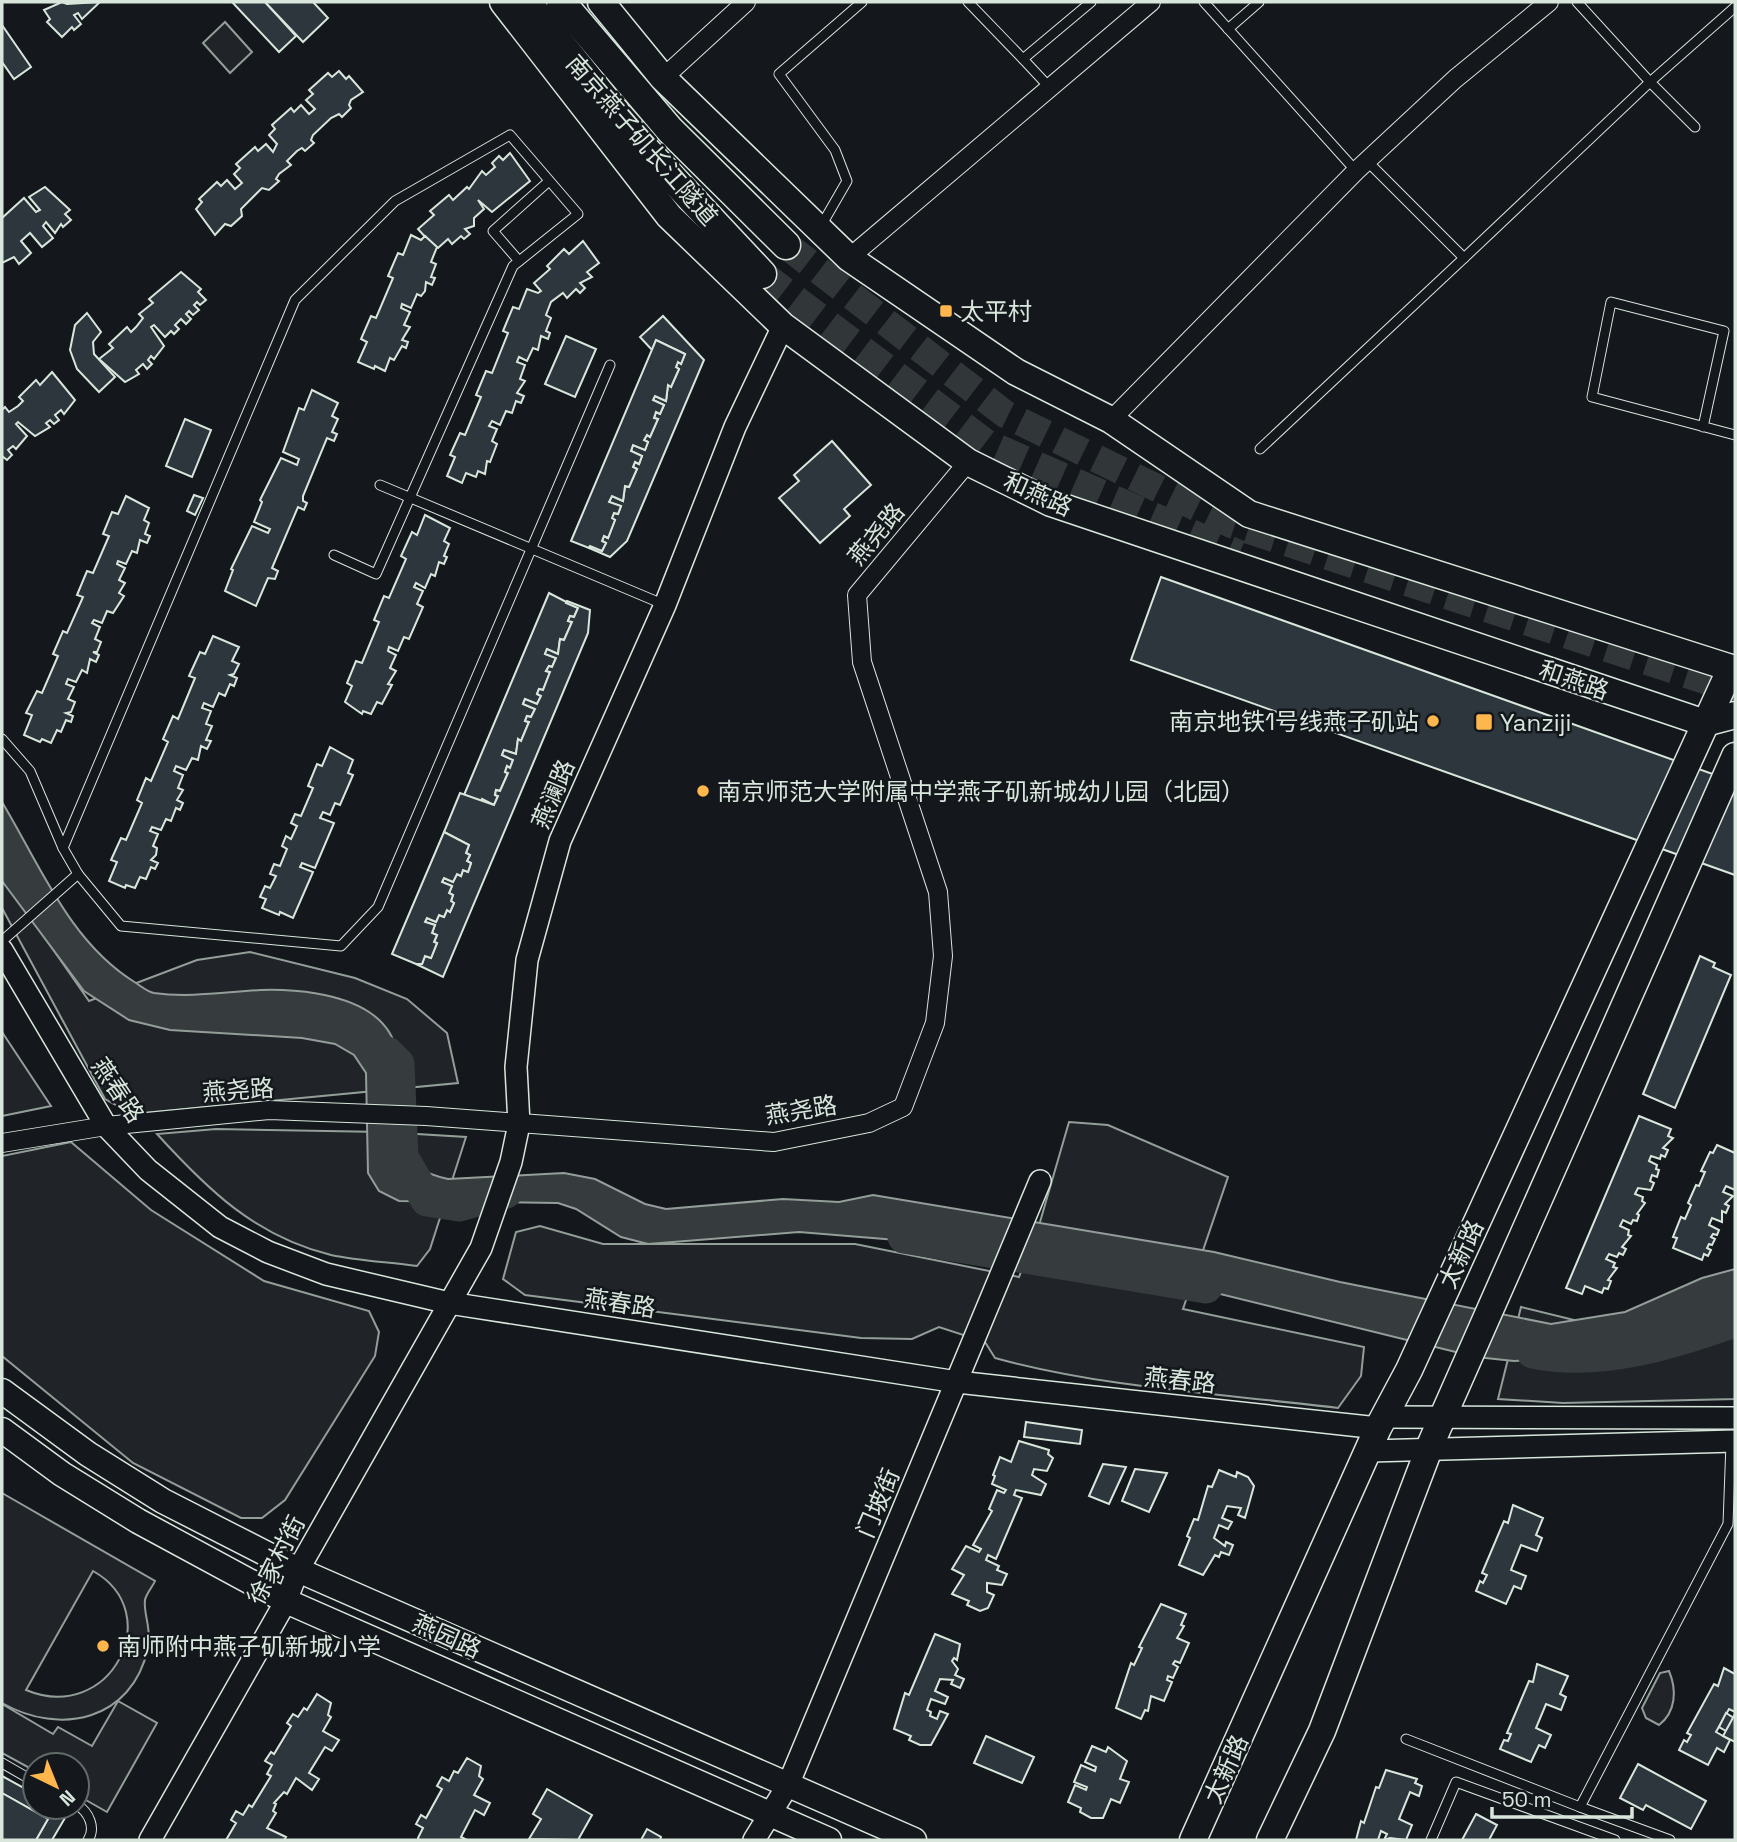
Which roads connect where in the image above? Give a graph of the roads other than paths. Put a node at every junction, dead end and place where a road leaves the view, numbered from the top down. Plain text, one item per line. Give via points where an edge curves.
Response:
1 (503, 2) edge
2 (527, 2) edge
3 (561, 2) edge
4 (601, 2) edge
5 (746, 2) edge
6 (862, 2) edge
7 (968, 2) edge
8 (1091, 2) edge
9 (1151, 2) edge
10 (1204, 2) edge
11 (1259, 2) edge
12 (1549, 2) edge
13 (1577, 2) edge
14 (1735, 7) edge
15 (1228, 29) junction
16 (1023, 60) junction
17 (663, 78) junction
18 (1650, 82) junction
19 (1051, 89) junction
20 (1695, 127) dead end
21 (1361, 166) junction
22 (549, 181) junction
23 (818, 232) junction
24 (786, 245) tunnel mouth
25 (849, 258) junction
26 (1464, 258) junction
27 (519, 261) junction
28 (762, 274) tunnel mouth
29 (783, 326) junction
30 (610, 365) dead end
31 (1111, 420) junction
32 (1703, 427) junction
33 (1735, 435) edge
34 (1260, 449) dead end
35 (968, 462) junction
36 (380, 485) dead end
37 (411, 498) junction
38 (531, 548) junction
39 (334, 555) dead end
40 (665, 605) junction
41 (1734, 666) edge
42 (1735, 715) edge
43 (1705, 723) junction
44 (2, 739) edge
45 (1735, 755) edge
46 (63, 848) junction
47 (78, 874) junction
48 (2, 942) edge
49 (2, 950) edge
50 (519, 1124) junction
51 (106, 1126) junction
52 (2, 1143) edge
53 (1040, 1181) dead end
54 (449, 1303) junction
55 (957, 1382) junction
56 (2, 1391) edge
57 (1443, 1416) junction
58 (1735, 1418) edge
59 (2, 1430) edge
60 (1377, 1432) junction
61 (1733, 1441) edge
62 (1429, 1449) junction
63 (1732, 1509) edge
64 (298, 1570) junction
65 (286, 1601) junction
66 (1406, 1739) dead end
67 (2, 1763) edge
68 (21, 1774) edge
69 (788, 1785) junction
70 (1580, 1807) junction
71 (769, 1812) junction
72 (90, 1821) edge
73 (88, 1840) edge
74 (150, 1840) edge
75 (754, 1840) edge
76 (829, 1840) edge
77 (914, 1840) edge
78 (1194, 1840) edge
79 (1270, 1840) edge
80 (1431, 1840) edge
81 (1615, 1840) edge
82 (1670, 1840) edge

1 - 29 main road, 和燕路 via 670,216
2 - 28 highway, 南京燕子矶长江隧道 via 643,147
3 - 24 highway, 南京燕子矶长江隧道 via 670,130
4 - 17 main road
5 - 17 street
6 - 23 lane via 779,74 835,150 847,181
7 - 16 lane
8 - 16 lane
9 - 19 street
10 - 15 lane
11 - 15 lane
12 - 21 street via 1455,79
13 - 18 lane
14 - 18 lane
15 - 21 lane
16 - 19 lane
17 - 23 main road
18 - 20 lane
18 - 26 lane
19 - 25 street
21 - 26 lane
21 - 31 street
22 - 27 lane via 493,231
22 - 27 lane via 578,214
22 - 46 lane via 510,135 395,201 295,300
23 - 25 main road
25 - 31 main road via 1016,372
26 - 34 lane
27 - 37 lane
29 - 35 main road, 和燕路
29 - 40 street, 燕澜路 via 735,427
30 - 38 lane
31 - 41 main road via 1249,514
32 - 32 lane via 1592,397 1611,302 1724,331
32 - 33 lane
35 - 43 main road, 和燕路 via 1051,503
35 - 50 street, 燕尧路 via 857,595 862,662 938,892 943,956 935,1023 903,1107 869,1123 774,1142
36 - 37 lane
37 - 38 lane
37 - 39 lane via 376,574
38 - 40 lane
38 - 47 lane via 378,907 341,946 121,926
40 - 50 street, 燕澜路 via 560,841 527,960 516,1067
41 - 43 main road, 太新路
42 - 43 main road
43 - 60 main road, 太新路
44 - 46 lane via 30,771
45 - 57 main road, 太新路
46 - 47 lane
47 - 48 lane
49 - 51 street, 燕春路
50 - 51 street, 燕尧路 via 269,1110
50 - 54 street, 燕澜路 via 481,1248
51 - 52 street, 燕尧路
51 - 54 street, 燕春路 via 148,1170 220,1227 244,1240 326,1274
53 - 55 street, 门坡街
54 - 55 street, 燕春路
54 - 64 street, 徐家村街
55 - 60 street, 燕春路
55 - 69 street, 门坡街
56 - 64 main road, 燕园路 via 88,1454 163,1501
57 - 58 street, 燕春路
57 - 60 street, 燕春路
57 - 62 main road, 太新路
59 - 65 main road, 燕园路 via 138,1521
60 - 62 street, 燕春路
60 - 78 main road, 太新路
61 - 62 street, 燕春路
61 - 63 lane
62 - 79 main road, 太新路 via 1322,1731
63 - 70 lane
64 - 65 street, 徐家村街
64 - 69 main road, 燕园路
65 - 71 main road, 燕园路
65 - 74 street, 徐家村街
66 - 70 lane
67 - 68 lane
69 - 71 street, 门坡街
69 - 77 main road, 燕园路
70 - 82 lane
71 - 75 street, 门坡街
71 - 76 main road, 燕园路
72 - 73 lane
80 - 81 lane via 1456,1782

